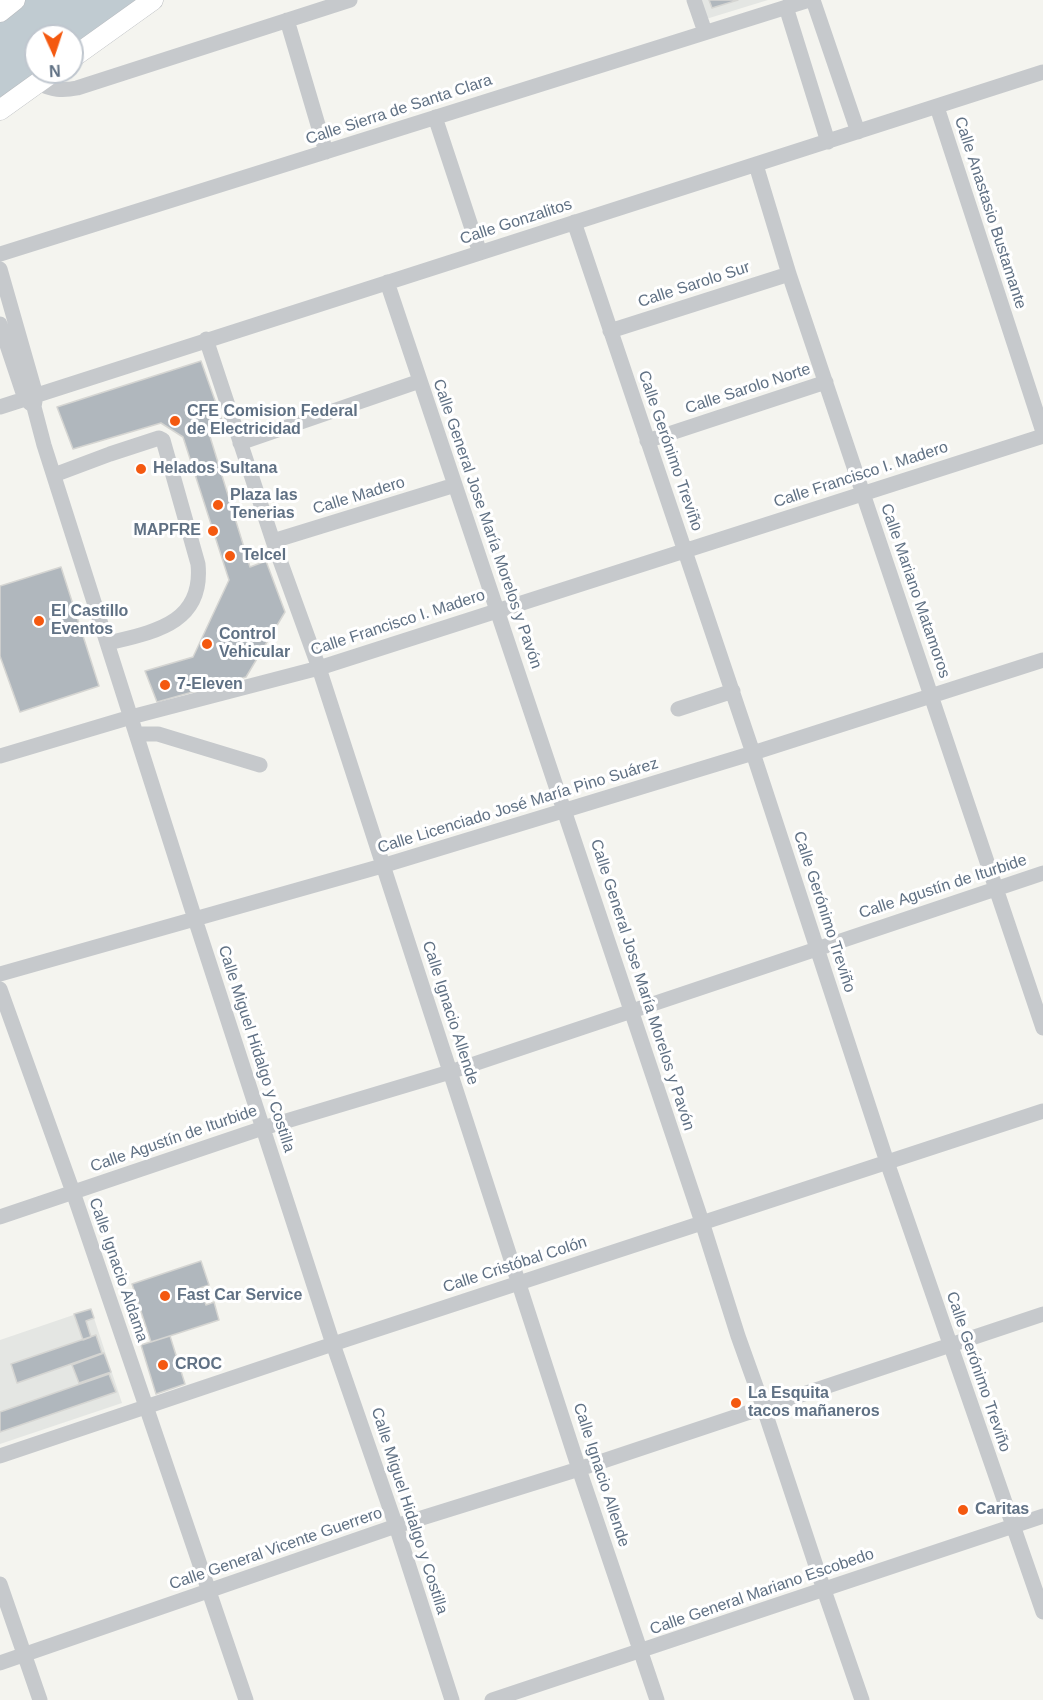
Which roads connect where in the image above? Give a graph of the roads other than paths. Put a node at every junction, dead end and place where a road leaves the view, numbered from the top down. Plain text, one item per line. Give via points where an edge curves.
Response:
1 (15, 0) edge
2 (153, 0) edge
3 (350, 0) edge
4 (694, 0) edge
5 (811, 0) edge
6 (786, 7) junction
7 (0, 12) edge
8 (286, 20) junction
9 (705, 32) junction
10 (84, 49) edge
11 (1043, 72) edge
12 (21, 91) edge
13 (937, 107) junction
14 (435, 117) junction
15 (858, 132) junction
16 (828, 142) junction
17 (326, 152) junction
18 (756, 165) junction
19 (574, 222) junction
20 (480, 253) junction
21 (0, 254) edge
22 (0, 268) edge
23 (789, 273) junction
24 (387, 282) junction
25 (0, 324) edge
26 (610, 331) junction
27 (206, 339) junction
28 (420, 381) junction
29 (826, 382) junction
30 (32, 400) junction
31 (0, 407) edge
32 (1043, 434) edge
33 (647, 441) junction
34 (240, 442) junction
35 (54, 475) junction
36 (455, 486) junction
37 (862, 493) junction
38 (273, 541) junction
39 (685, 550) junction
40 (497, 610) junction
41 (108, 643) junction
42 (1043, 660) edge
43 (319, 668) junction
44 (733, 692) junction
45 (932, 695) junction
46 (678, 709) dead end
47 (131, 717) junction
48 (136, 734) junction
49 (753, 753) junction
50 (0, 756) edge
51 (260, 765) dead end
52 (565, 810) junction
53 (382, 866) junction
54 (1043, 873) edge
55 (996, 888) junction
56 (195, 919) junction
57 (817, 948) junction
58 (0, 974) edge
59 (0, 989) edge
60 (630, 1012) junction
61 (1043, 1028) edge
62 (450, 1072) junction
63 (1043, 1111) edge
64 (263, 1128) junction
65 (887, 1162) junction
66 (73, 1192) junction
67 (0, 1216) edge
68 (702, 1222) junction
69 (519, 1283) junction
70 (1043, 1314) edge
71 (333, 1344) junction
72 (950, 1345) junction
73 (763, 1406) junction
74 (146, 1407) junction
75 (0, 1456) edge
76 (579, 1469) junction
77 (1043, 1516) edge
78 (396, 1526) junction
79 (1012, 1526) junction
80 (0, 1584) edge
81 (824, 1590) junction
82 (208, 1591) junction
83 (1043, 1612) edge
84 (641, 1651) junction
85 (24, 1654) junction
86 (0, 1663) edge
87 (40, 1700) edge
88 (246, 1700) edge
89 (452, 1700) edge
90 (492, 1700) edge
91 (657, 1700) edge
92 (862, 1700) edge

1 - 7 main road
2 - 10 main road
3 - 8 street
4 - 9 street
5 - 6 street, Calle Sierra de Santa Clara
5 - 15 street
6 - 9 street, Calle Sierra de Santa Clara
6 - 16 street
8 - 12 street via 77,88
8 - 17 street
9 - 14 street, Calle Sierra de Santa Clara
11 - 13 street, Calle Gonzalitos
13 - 15 street, Calle Gonzalitos
13 - 32 street, Calle Anastasio Bustamante
14 - 17 street, Calle Sierra de Santa Clara
14 - 20 street
15 - 16 street, Calle Gonzalitos
16 - 18 street, Calle Gonzalitos
17 - 21 street, Calle Sierra de Santa Clara
18 - 19 street, Calle Gonzalitos
18 - 23 street, Calle Mariano Matamoros
19 - 20 street, Calle Gonzalitos
19 - 26 street, Calle Gerónimo Treviño
20 - 24 street, Calle Gonzalitos
22 - 30 street
23 - 26 street, Calle Sarolo Sur
23 - 29 street, Calle Mariano Matamoros
24 - 27 street, Calle Gonzalitos
24 - 28 street, Calle General Jose María Morelos y Pavón
25 - 30 street
26 - 33 street, Calle Gerónimo Treviño
27 - 30 street, Calle Gonzalitos
27 - 34 street, Calle Ignacio Allende
28 - 34 street
28 - 36 street, Calle General Jose María Morelos y Pavón
29 - 33 street, Calle Sarolo Norte
29 - 37 street, Calle Mariano Matamoros
30 - 31 street, Calle Gonzalitos
30 - 35 street, Calle Miguel Hidalgo y Costilla
32 - 37 street, Calle Francisco I. Madero
33 - 39 street, Calle Gerónimo Treviño
34 - 38 street, Calle Ignacio Allende
35 - 41 street, Calle Miguel Hidalgo y Costilla
35 - 41 street via 159,438 163,440 198,564 198,584 190,604 177,620 145,634
36 - 38 street, Calle Madero
36 - 40 street, Calle General Jose María Morelos y Pavón
37 - 39 street, Calle Francisco I. Madero
37 - 45 street, Calle Mariano Matamoros
38 - 43 street, Calle Ignacio Allende
39 - 40 street, Calle Francisco I. Madero
39 - 44 street, Calle Gerónimo Treviño
40 - 43 street, Calle Francisco I. Madero
40 - 52 street, Calle General Jose María Morelos y Pavón
41 - 47 street, Calle Miguel Hidalgo y Costilla
42 - 45 street, Calle Licenciado José María Pino Suárez
43 - 47 street, Calle Francisco I. Madero
43 - 53 street, Calle Ignacio Allende
44 - 46 street
44 - 49 street, Calle Gerónimo Treviño
45 - 49 street, Calle Licenciado José María Pino Suárez
45 - 55 street, Calle Mariano Matamoros
47 - 48 street, Calle Miguel Hidalgo y Costilla
47 - 50 street, Calle Francisco I. Madero
48 - 51 street via 158,734
48 - 56 street, Calle Miguel Hidalgo y Costilla
49 - 52 street, Calle Licenciado José María Pino Suárez
49 - 57 street, Calle Gerónimo Treviño
52 - 53 street, Calle Licenciado José María Pino Suárez
52 - 60 street, Calle General Jose María Morelos y Pavón
53 - 56 street, Calle Licenciado José María Pino Suárez
53 - 62 street, Calle Ignacio Allende
54 - 55 street, Calle Agustín de Iturbide
55 - 57 street, Calle Agustín de Iturbide
55 - 61 street, Calle Mariano Matamoros
56 - 58 street, Calle Licenciado José María Pino Suárez
56 - 64 street, Calle Miguel Hidalgo y Costilla
57 - 60 street, Calle Agustín de Iturbide
57 - 65 street, Calle Gerónimo Treviño
59 - 66 street, Calle Ignacio Aldama
60 - 62 street, Calle Agustín de Iturbide
60 - 68 street, Calle General Jose María Morelos y Pavón
62 - 64 street, Calle Agustín de Iturbide
62 - 69 street, Calle Ignacio Allende
63 - 65 street, Calle Cristóbal Colón
64 - 66 street, Calle Agustín de Iturbide
64 - 71 street, Calle Miguel Hidalgo y Costilla
65 - 68 street, Calle Cristóbal Colón
65 - 72 street, Calle Gerónimo Treviño
66 - 67 street, Calle Agustín de Iturbide
66 - 74 street, Calle Ignacio Aldama
68 - 69 street, Calle Cristóbal Colón
68 - 73 street, Calle General Jose María Morelos y Pavón
69 - 71 street, Calle Cristóbal Colón
69 - 76 street, Calle Ignacio Allende
70 - 72 street, Calle General Vicente Guerrero
71 - 74 street, Calle Cristóbal Colón
71 - 78 street, Calle Miguel Hidalgo y Costilla
72 - 73 street, Calle General Vicente Guerrero
72 - 79 street, Calle Gerónimo Treviño
73 - 76 street, Calle General Vicente Guerrero
73 - 81 street, Calle General Jose María Morelos y Pavón
74 - 75 street, Calle Cristóbal Colón
74 - 82 street, Calle Ignacio Aldama
76 - 78 street, Calle General Vicente Guerrero
76 - 84 street, Calle Ignacio Allende
77 - 79 street, Calle General Mariano Escobedo
78 - 82 street, Calle General Vicente Guerrero
78 - 89 street, Calle Miguel Hidalgo y Costilla
79 - 81 street, Calle General Mariano Escobedo
79 - 83 street, Calle Gerónimo Treviño
80 - 85 street
81 - 84 street, Calle General Mariano Escobedo
81 - 92 street, Calle General Jose María Morelos y Pavón
82 - 85 street, Calle General Vicente Guerrero
82 - 88 street, Calle Ignacio Aldama
84 - 90 street, Calle General Mariano Escobedo
84 - 91 street, Calle Ignacio Allende
85 - 86 street, Calle General Vicente Guerrero
85 - 87 street

